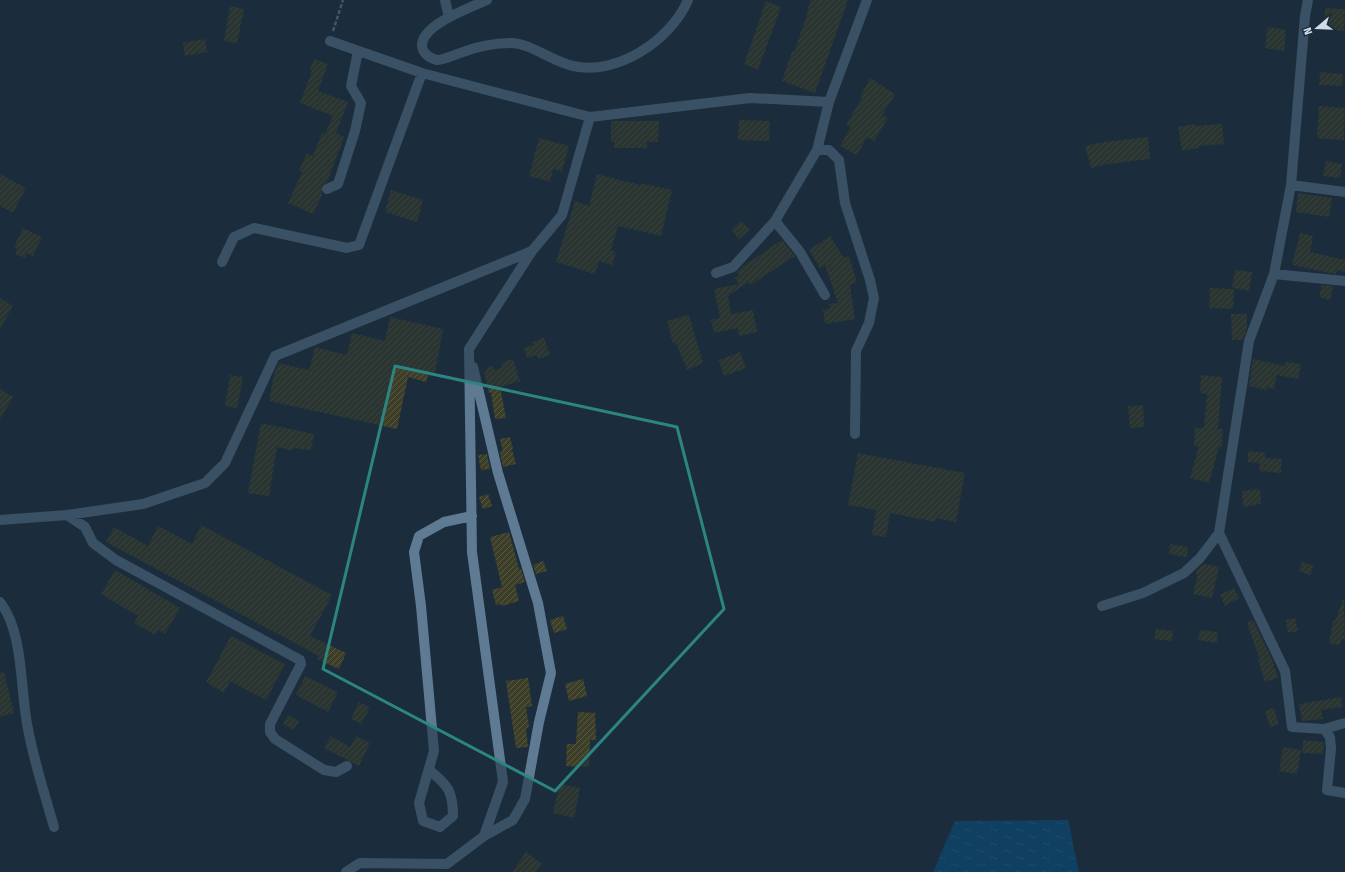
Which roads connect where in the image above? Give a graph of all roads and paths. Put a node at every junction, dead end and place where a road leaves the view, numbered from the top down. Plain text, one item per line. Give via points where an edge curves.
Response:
1 (343, 0) edge
2 (445, 0) edge
3 (488, 0) edge
4 (688, 0) edge
5 (867, 0) edge
6 (1308, 0) edge
7 (449, 17) junction
8 (330, 41) joint
9 (358, 51) junction
10 (422, 74) junction
11 (829, 102) junction
12 (590, 117) junction
13 (817, 150) junction
14 (1291, 185) junction
15 (327, 189) dead end
16 (1345, 192) edge
17 (775, 222) junction
18 (532, 251) junction
19 (222, 262) dead end
20 (716, 273) dead end
21 (1274, 274) junction
22 (1345, 281) edge
23 (824, 295) dead end
24 (469, 349) junction
25 (855, 434) dead end
26 (67, 515) junction
27 (472, 516) junction
28 (0, 520) edge
29 (1219, 533) junction
30 (0, 602) edge
31 (1102, 606) dead end
32 (1345, 724) edge
33 (1324, 729) junction
34 (347, 766) dead end
35 (429, 770) junction
36 (1345, 793) edge
37 (54, 827) dead end
38 (484, 836) junction
39 (346, 872) edge

1 - 8 path
2 - 7 street
3 - 7 street
4 - 7 street via 681,15 654,43 620,62 598,68 573,66 515,43 497,43 474,48 438,60 428,57 423,49 423,38 430,29
5 - 11 street
6 - 14 street
8 - 9 street
9 - 10 street
9 - 15 street via 351,86 360,103 355,131 338,184
10 - 12 street
10 - 19 street via 359,245 347,248 254,228 234,237
11 - 12 street via 750,98
11 - 13 street
12 - 18 street via 562,215
13 - 17 street
13 - 25 street via 829,150 839,160 845,203 874,298 869,323 856,351
14 - 16 street
14 - 21 street
17 - 20 street via 732,267
17 - 23 street via 800,252
18 - 24 street
18 - 26 street via 275,356 225,463 205,483 143,504
21 - 22 street
21 - 29 street via 1249,340
24 - 27 street
24 - 38 street via 498,473 538,603 551,672 525,799 513,820
26 - 28 street
26 - 34 street via 85,527 93,543 116,560 300,660 301,664 270,724 270,732 275,739 324,770 336,772
27 - 35 street via 444,522 419,536 414,552 434,751
27 - 38 street via 472,552 503,782
29 - 31 street via 1200,558 1184,573 1143,593
29 - 33 street via 1285,670 1292,727
30 - 37 street via 8,613 14,630 28,730
32 - 33 street
33 - 36 street via 1330,737 1331,749 1327,790
35 - 35 street via 420,803 423,821 440,827 453,816 453,797 442,780
38 - 39 street via 448,864 360,863

